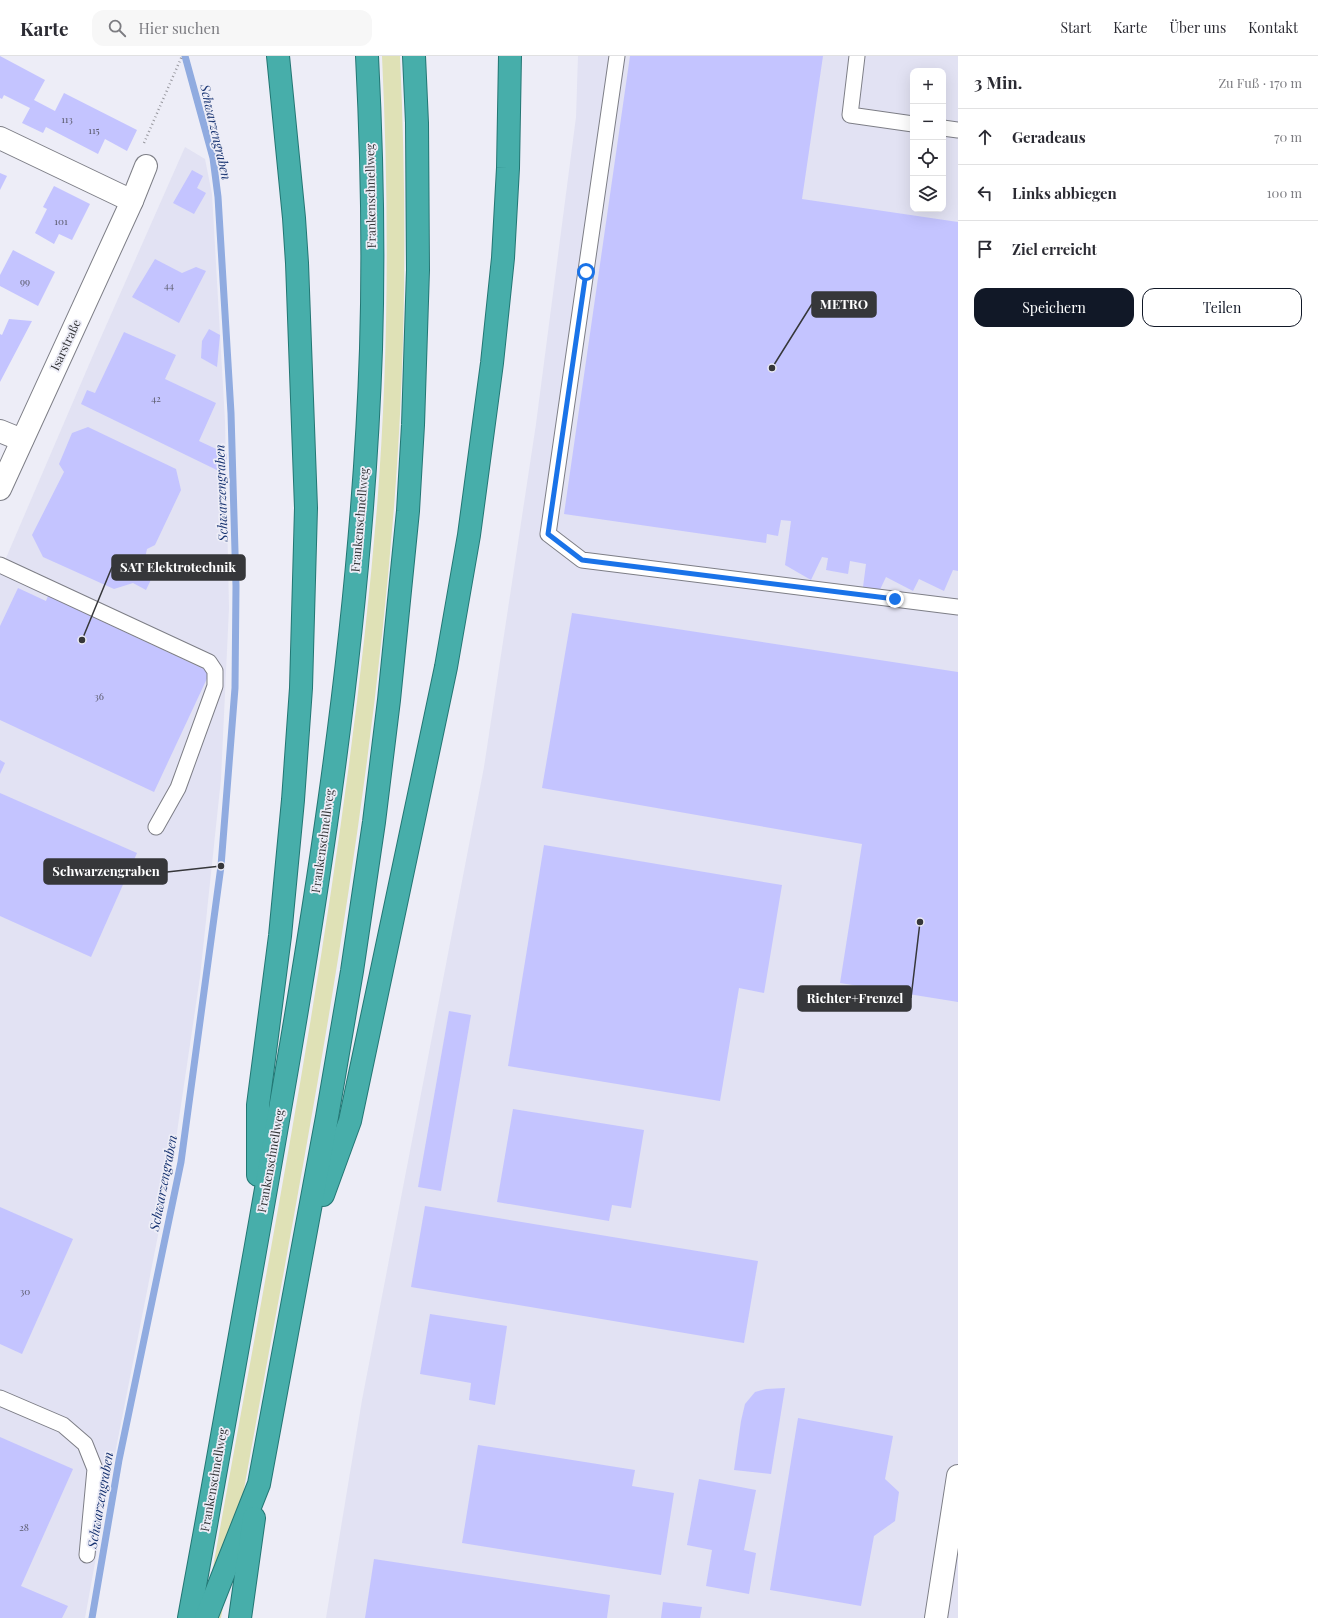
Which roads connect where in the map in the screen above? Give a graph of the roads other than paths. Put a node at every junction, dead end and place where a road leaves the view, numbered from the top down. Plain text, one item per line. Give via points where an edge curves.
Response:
1 (278, 56) edge
2 (367, 56) edge
3 (414, 56) edge
4 (510, 56) edge
5 (617, 56) edge
6 (857, 56) edge
7 (910, 124) edge
8 (946, 128) edge
9 (958, 130) edge
10 (0, 138) edge
11 (146, 166) road end
12 (132, 201) junction
13 (0, 431) edge
14 (22, 440) junction
15 (0, 489) edge
16 (0, 565) edge
17 (958, 607) edge
18 (156, 827) dead end
19 (259, 1228) junction
20 (302, 1252) junction
21 (0, 1398) edge
22 (958, 1476) edge
23 (259, 1484) junction
24 (86, 1555) dead end
25 (189, 1618) edge
26 (206, 1618) edge
27 (240, 1618) edge
28 (936, 1618) edge

1 - 19 highway via 297,263 306,508 301,688 293,800 280,936 258,1105
2 - 19 highway, Frankenschnellweg via 372,194 371,348 353,598 315,898
3 - 20 highway via 418,270 408,511 390,700 373,830 352,971
4 - 20 highway via 503,258 477,484 464,564 446,667 350,1121
5 - 17 lane via 548,534 582,560
6 - 7 lane via 850,115
8 - 9 lane
10 - 12 street
11 - 12 street, Isarstraße
12 - 14 street, Isarstraße
13 - 14 street
14 - 15 street, Isarstraße
16 - 18 lane via 209,662 215,671 215,686 178,788
19 - 25 highway, Frankenschnellweg
20 - 23 highway
21 - 24 lane via 63,1425 85,1444 95,1469
22 - 28 street
23 - 26 highway
23 - 27 highway

